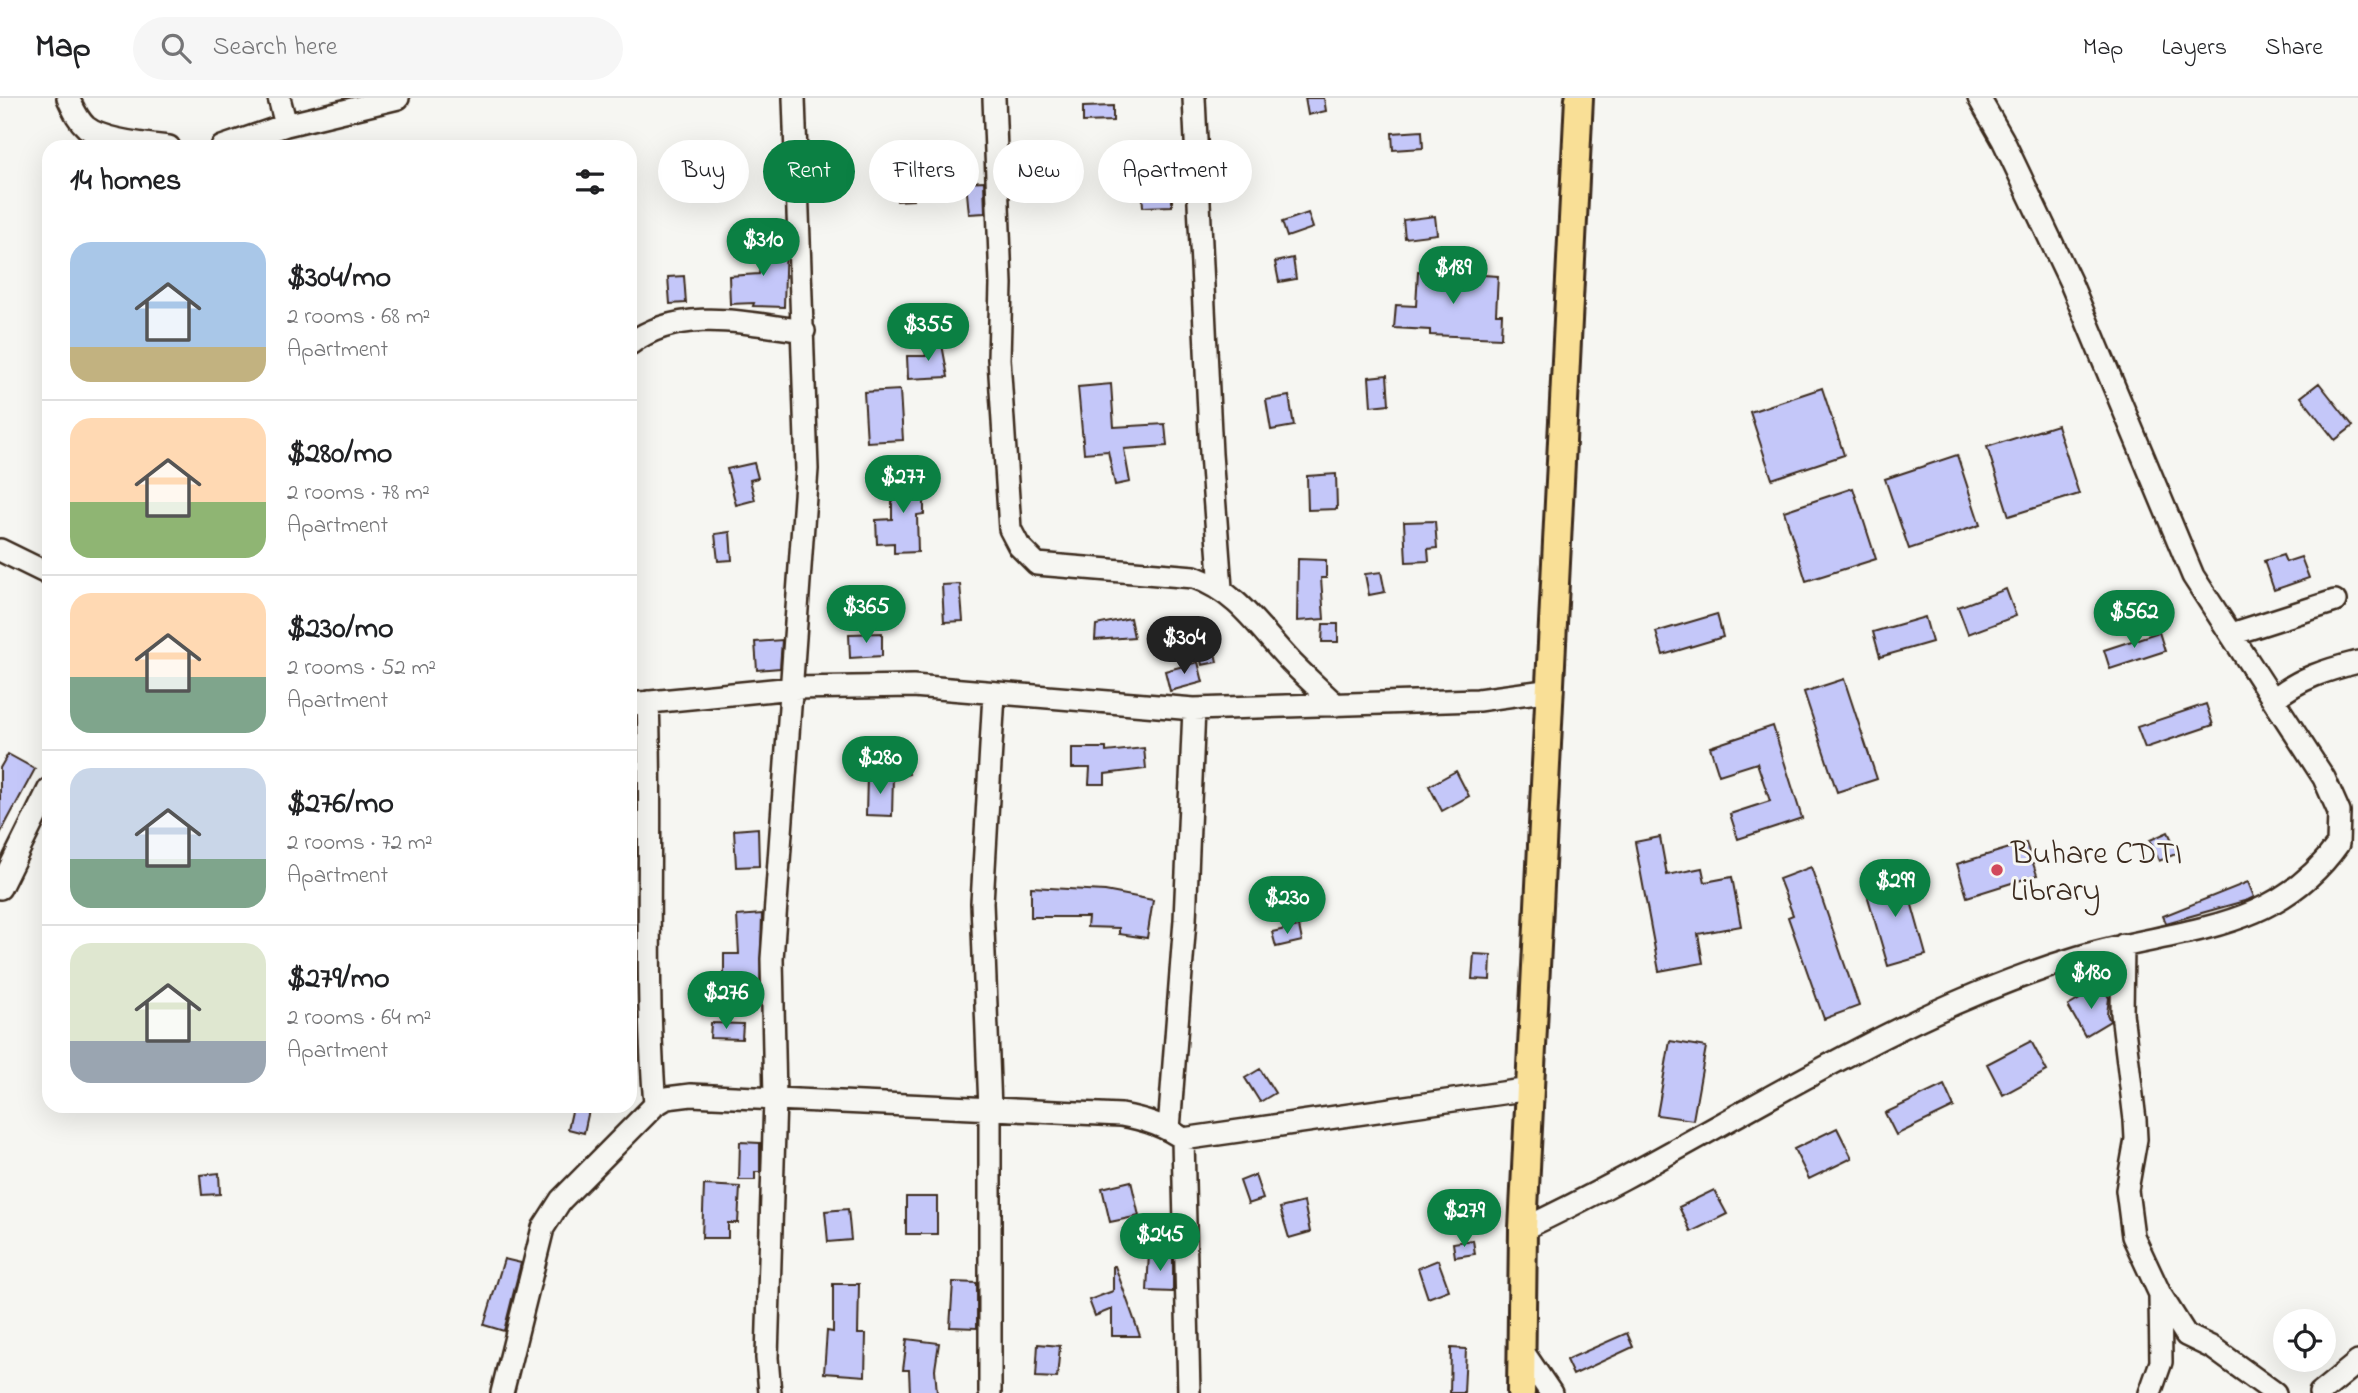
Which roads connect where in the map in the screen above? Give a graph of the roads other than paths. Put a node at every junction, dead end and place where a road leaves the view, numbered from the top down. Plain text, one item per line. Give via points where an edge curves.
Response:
1 (68, 98) edge
2 (278, 98) edge
3 (398, 98) edge
4 (794, 98) edge
5 (994, 98) edge
6 (1195, 98) edge
7 (1579, 98) edge
8 (1979, 98) edge
9 (286, 125) junction
10 (128, 140) edge
11 (242, 140) edge
12 (804, 331) junction
13 (637, 339) edge
14 (0, 550) edge
15 (42, 571) edge
16 (1221, 588) junction
17 (2335, 601) dead end
18 (2232, 635) junction
19 (2358, 662) edge
20 (793, 688) junction
21 (1552, 690) junction
22 (994, 694) junction
23 (2274, 699) junction
24 (639, 703) edge
25 (1336, 705) junction
26 (1194, 709) junction
27 (42, 803) edge
28 (2348, 843) edge
29 (0, 888) edge
30 (2123, 945) junction
31 (1530, 1089) junction
32 (775, 1098) junction
33 (655, 1105) junction
34 (990, 1109) junction
35 (1176, 1134) junction
36 (1523, 1229) junction
37 (2160, 1294) junction
38 (1524, 1353) junction
39 (2358, 1362) edge
40 (502, 1393) edge
41 (769, 1393) edge
42 (990, 1393) edge
43 (1189, 1393) edge
44 (1521, 1393) edge
45 (1551, 1393) edge
46 (2150, 1393) edge
47 (2275, 1393) edge
48 (2320, 1393) edge

1 - 10 street via 77,117 93,131
2 - 9 street
3 - 9 street
4 - 12 street
5 - 16 street via 999,359 1010,529 1037,564 1194,577
6 - 16 street
7 - 21 main road
8 - 18 street via 2070,281 2193,576
9 - 11 street
12 - 13 street via 715,318 668,326
12 - 20 street via 807,469
14 - 15 street
16 - 25 street
17 - 18 street
18 - 23 street
19 - 23 street via 2309,676
20 - 22 street via 914,686
20 - 24 street
20 - 32 street via 772,959
21 - 25 street via 1478,700
21 - 31 main road
22 - 26 street
22 - 34 street via 982,903
23 - 28 street via 2324,778
24 - 33 street via 651,785 650,1048
25 - 26 street
26 - 35 street
27 - 29 street
28 - 30 street via 2289,895 2258,912 2224,925
30 - 36 street via 2001,985 1931,1016
30 - 37 street via 2122,1025 2136,1139 2127,1202 2135,1242
31 - 35 street
31 - 36 main road
32 - 33 street via 691,1094 667,1097
32 - 34 street
32 - 41 street
33 - 40 street via 561,1200 543,1228
34 - 35 street via 1121,1115
34 - 42 street
35 - 43 street
36 - 38 main road
37 - 46 street via 2161,1362
37 - 47 street via 2186,1335 2213,1348
38 - 44 main road
38 - 45 street
39 - 48 street

